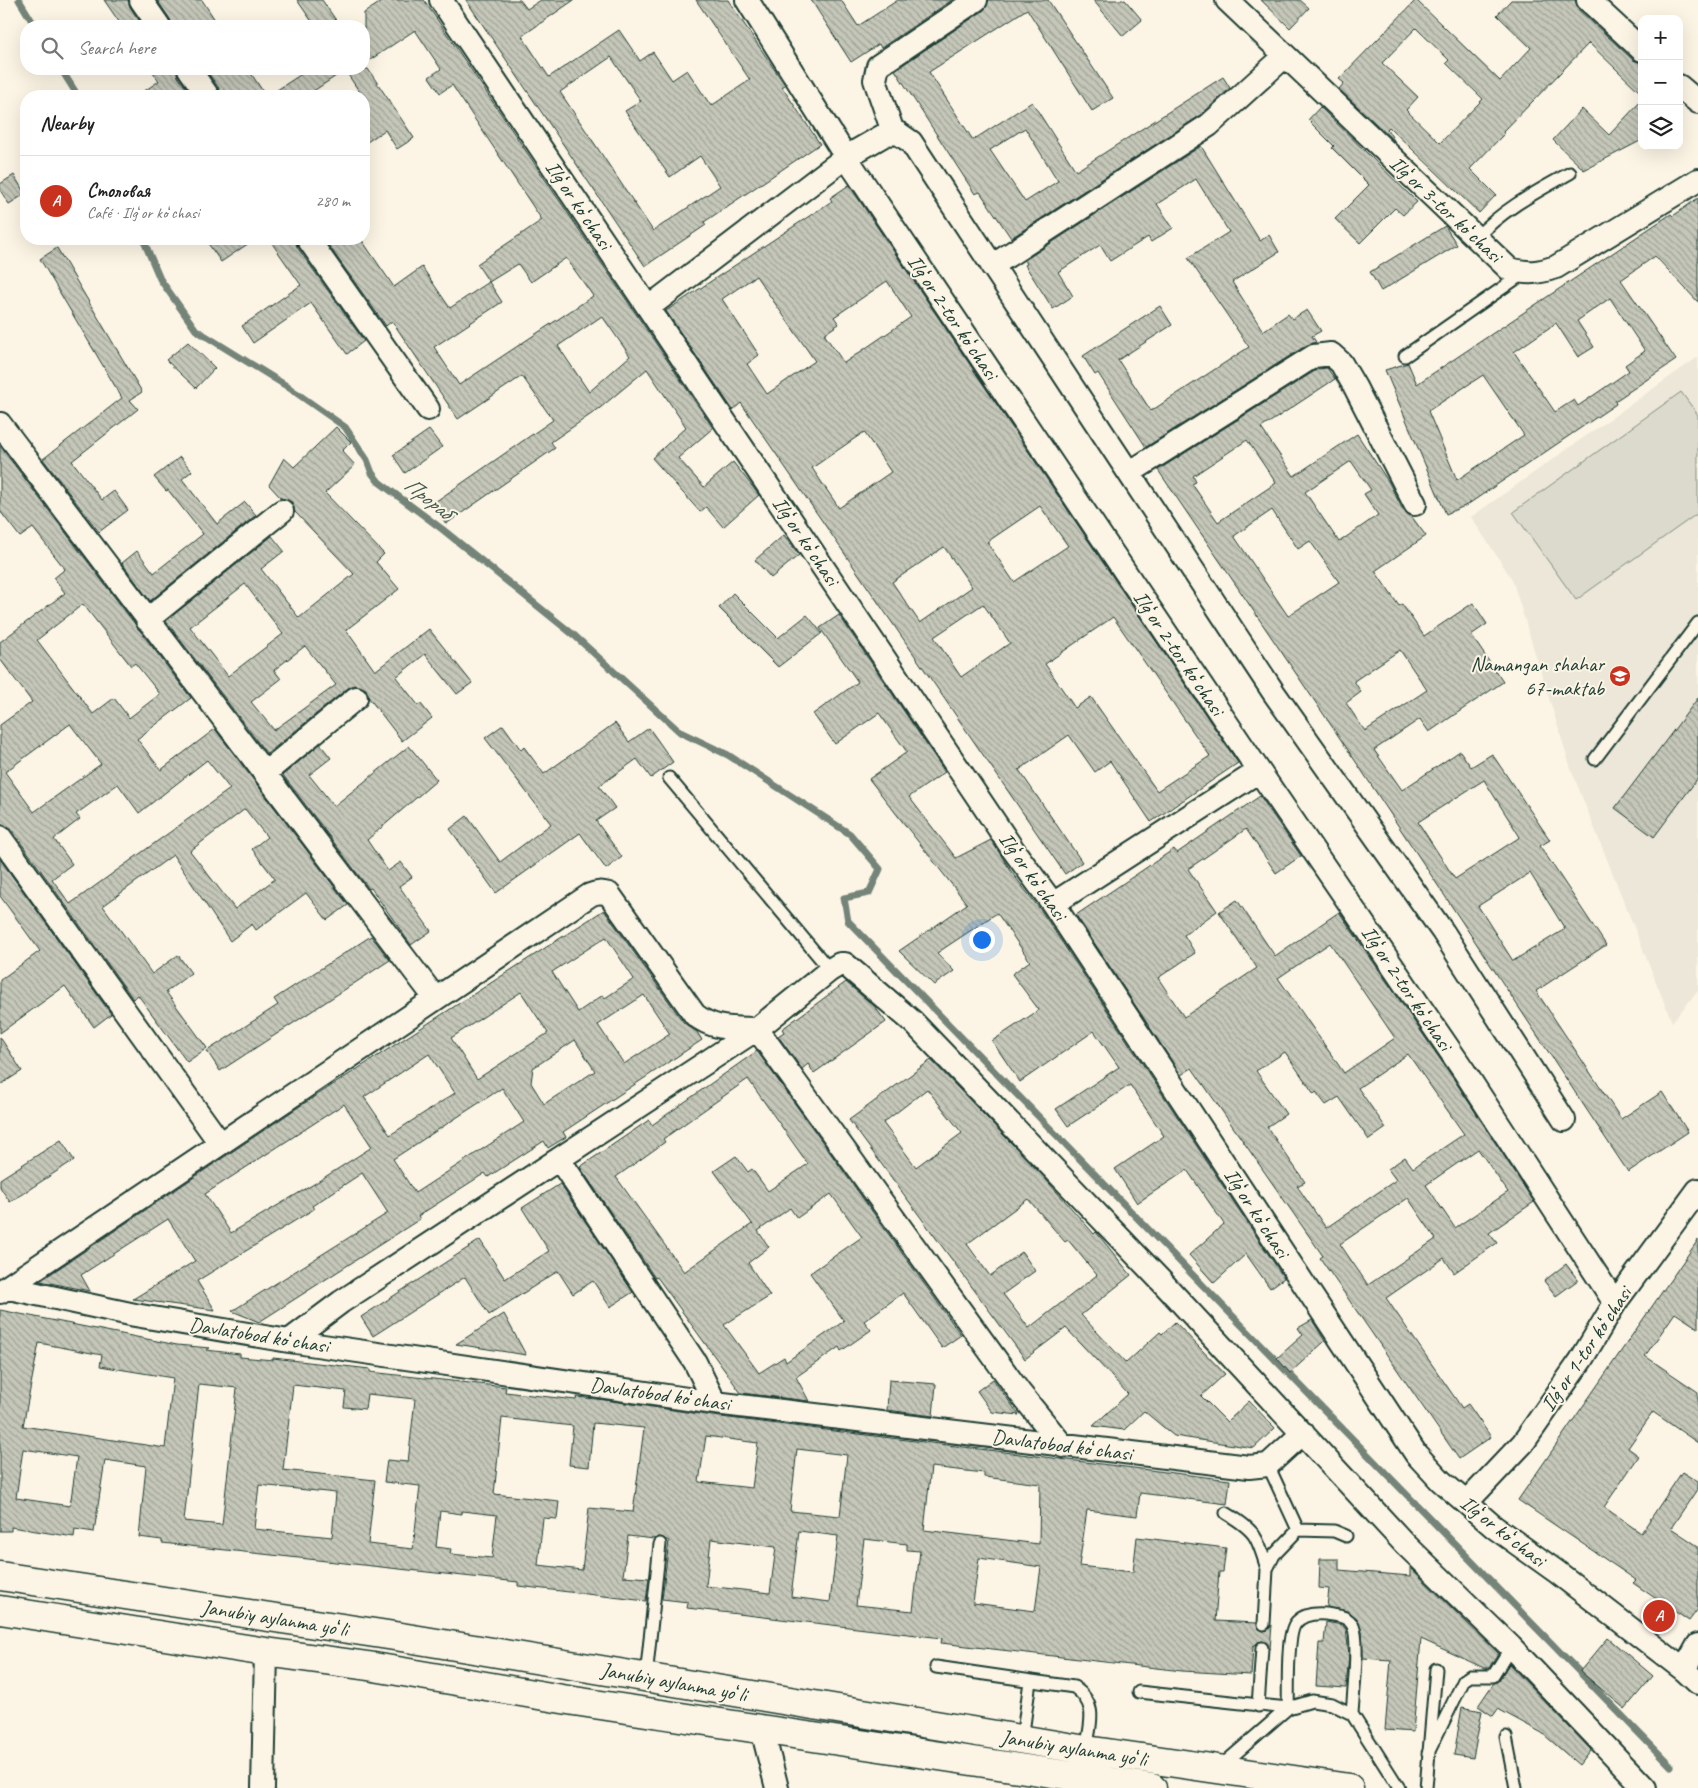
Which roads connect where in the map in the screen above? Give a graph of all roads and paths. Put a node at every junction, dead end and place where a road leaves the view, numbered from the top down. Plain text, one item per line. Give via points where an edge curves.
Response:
1 (141, 0) edge
2 (441, 0) edge
3 (747, 0) edge
4 (976, 0) edge
5 (1226, 0) edge
6 (1588, 0) edge
7 (155, 20) edge
8 (1638, 46) edge
9 (1284, 56) junction
10 (192, 75) edge
11 (1683, 89) edge
12 (204, 90) edge
13 (1698, 102) edge
14 (893, 132) junction
15 (846, 157) junction
16 (1570, 173) dead end
17 (1698, 180) edge
18 (1476, 238) junction
19 (312, 245) edge
20 (992, 266) junction
21 (1524, 273) junction
22 (649, 307) junction
23 (1405, 356) dead end
24 (428, 409) dead end
25 (0, 424) edge
26 (1129, 473) junction
27 (1414, 504) dead end
28 (282, 511) dead end
29 (147, 620) junction
30 (1698, 623) edge
31 (356, 698) dead end
32 (1595, 758) dead end
33 (1259, 771) junction
34 (265, 773) junction
35 (670, 778) dead end
36 (0, 837) edge
37 (1053, 904) junction
38 (830, 970) junction
39 (435, 998) junction
40 (756, 1029) junction
41 (1564, 1120) dead end
42 (220, 1143) junction
43 (559, 1158) junction
44 (1698, 1190) edge
45 (4, 1290) edge
46 (1615, 1303) junction
47 (289, 1341) junction
48 (715, 1403) junction
49 (1303, 1433) junction
50 (1063, 1446) junction
51 (1268, 1465) junction
52 (1467, 1502) junction
53 (1226, 1513) dead end
54 (1298, 1530) junction
55 (1346, 1536) dead end
56 (660, 1544) dead end
57 (1267, 1569) junction
58 (0, 1576) edge
59 (0, 1610) edge
60 (1264, 1624) dead end
61 (1698, 1644) edge
62 (1511, 1647) junction
63 (1262, 1648) dead end
64 (266, 1652) junction
65 (936, 1667) dead end
66 (1436, 1669) dead end
67 (646, 1677) junction
68 (1691, 1677) edge
69 (1030, 1681) junction
70 (1139, 1692) dead end
71 (1258, 1706) junction
72 (1288, 1708) junction
73 (1352, 1714) junction
74 (762, 1729) junction
75 (1506, 1737) dead end
76 (1022, 1740) junction
77 (1086, 1750) junction
78 (1428, 1753) junction
79 (1217, 1770) junction
80 (263, 1788) edge
81 (777, 1788) edge
82 (1152, 1788) edge
83 (1349, 1788) edge
84 (1399, 1788) edge
85 (1426, 1788) edge
86 (1516, 1788) edge
87 (1645, 1788) edge

1 - 7 street
2 - 22 street, Ilgʻor koʻchasi
3 - 15 street, Ilgʻor 2-tor koʻchasi
4 - 14 street via 878,66 875,80
5 - 9 street, Ilgʻor 3-tor koʻchasi
6 - 8 street
9 - 18 street, Ilgʻor 3-tor koʻchasi
9 - 20 street via 1209,126
10 - 12 street
11 - 13 street
14 - 15 street
14 - 20 street via 904,135 911,142
15 - 22 street
15 - 33 street, Ilgʻor 2-tor koʻchasi
16 - 18 lane via 1511,206
17 - 21 street, Ilgʻor 3-tor koʻchasi via 1556,267 1537,274
18 - 21 street, Ilgʻor 3-tor koʻchasi via 1509,269
19 - 24 street
20 - 26 street
21 - 23 lane
22 - 37 street, Ilgʻor koʻchasi via 1014,851
25 - 29 street
26 - 27 street via 1314,356 1331,354 1355,386
26 - 41 street via 1274,693 1443,932
28 - 29 street
29 - 34 street
30 - 32 lane
31 - 34 street
33 - 37 street
33 - 46 street, Ilgʻor 2-tor koʻchasi via 1464,1071
34 - 39 street
35 - 38 lane
36 - 42 street
37 - 52 street, Ilgʻor koʻchasi via 1416,1454 1441,1481
38 - 40 street
38 - 49 street via 845,964 913,1022
39 - 40 street via 597,892 609,894 695,1015 718,1028
39 - 42 street
40 - 43 street
40 - 50 street via 1020,1393
42 - 45 street
43 - 47 street via 341,1302
43 - 48 street via 695,1362
44 - 46 street, Ilgʻor 1-tor koʻchasi
45 - 47 street, Davlatobod koʻchasi via 135,1316
46 - 52 street, Ilgʻor 1-tor koʻchasi via 1581,1360 1523,1443
47 - 48 street, Davlatobod koʻchasi
48 - 50 street, Davlatobod koʻchasi
49 - 51 street
49 - 62 street via 1404,1543
50 - 51 street, Davlatobod koʻchasi via 1250,1467
51 - 54 lane
52 - 68 street, Ilgʻor koʻchasi via 1494,1527
53 - 57 lane via 1246,1525 1258,1539
54 - 55 lane via 1334,1531
54 - 57 lane via 1274,1555
56 - 67 lane
57 - 60 lane
58 - 67 highway, Janubiy aylanma yoʻli
59 - 64 highway, Janubiy aylanma yoʻli
61 - 68 street
62 - 78 lane via 1493,1676 1470,1676 1464,1680
62 - 87 street
63 - 71 lane
64 - 74 highway, Janubiy aylanma yoʻli
64 - 80 street
65 - 69 lane
66 - 78 lane
67 - 76 highway, Janubiy aylanma yoʻli
69 - 76 lane
69 - 77 lane via 1074,1687 1088,1699 1092,1716
70 - 71 lane
71 - 72 lane
72 - 73 lane via 1312,1701 1332,1704
72 - 73 lane via 1294,1626 1302,1617 1317,1613 1345,1617 1353,1626
72 - 79 lane
73 - 84 lane
74 - 81 street
74 - 82 highway, Janubiy aylanma yoʻli
75 - 86 lane
76 - 77 highway, Janubiy aylanma yoʻli
77 - 79 highway, Janubiy aylanma yoʻli
78 - 85 lane
79 - 83 highway, Janubiy aylanma yoʻli

